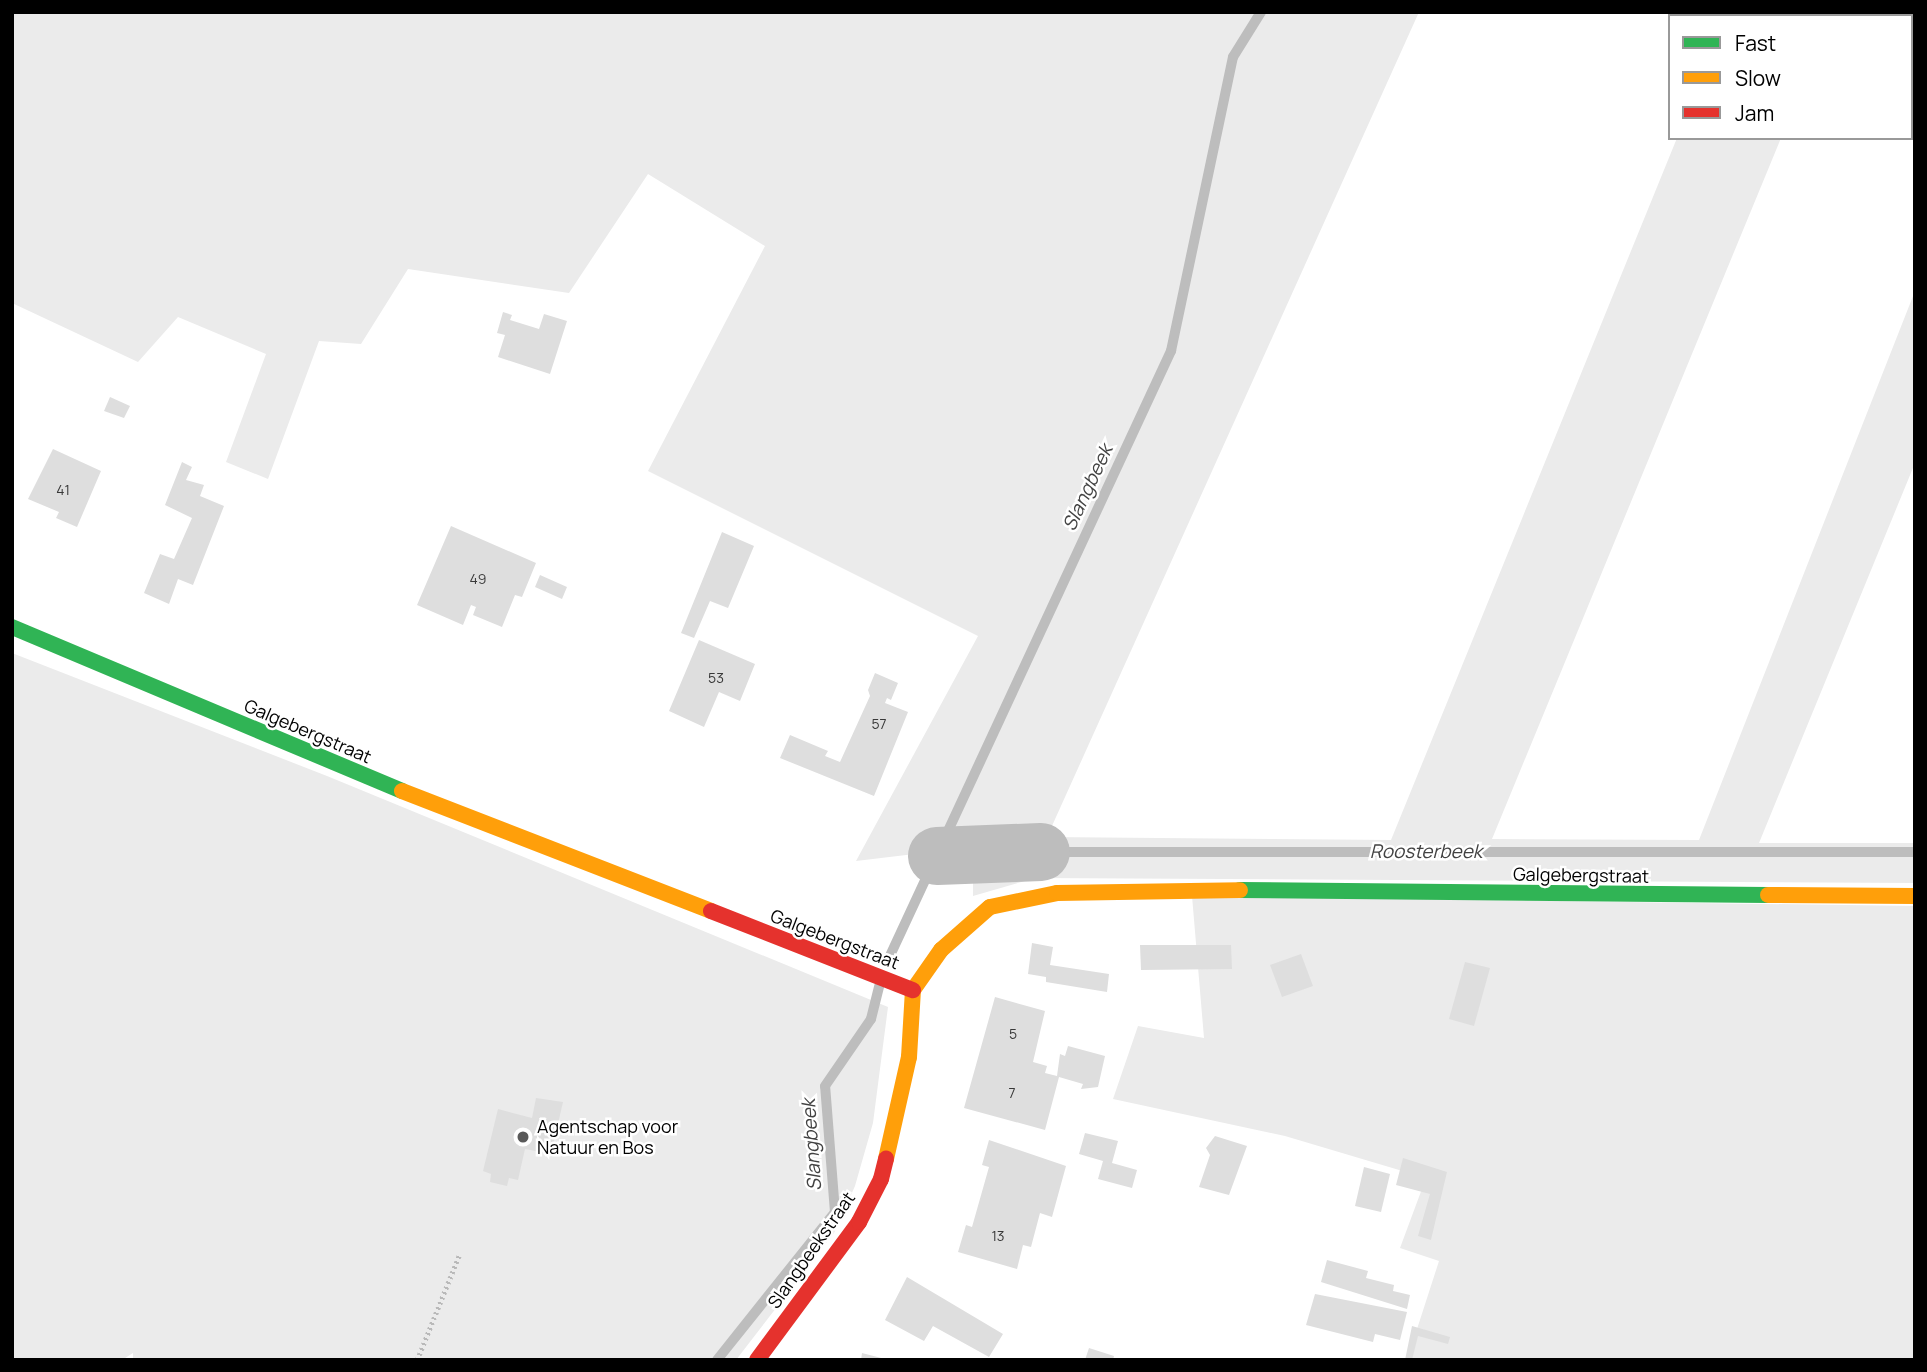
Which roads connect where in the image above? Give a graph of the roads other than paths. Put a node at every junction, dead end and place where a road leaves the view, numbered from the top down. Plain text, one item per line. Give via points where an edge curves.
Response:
1 (12, 626) edge
2 (1915, 896) edge
3 (913, 990) junction
4 (757, 1360) edge

1 - 3 street, Galgebergstraat via 397,789
2 - 3 street, Galgebergstraat via 1164,889 1057,893 990,907 941,950
3 - 4 street, Slangbeekstraat via 909,1057 881,1179 859,1222

